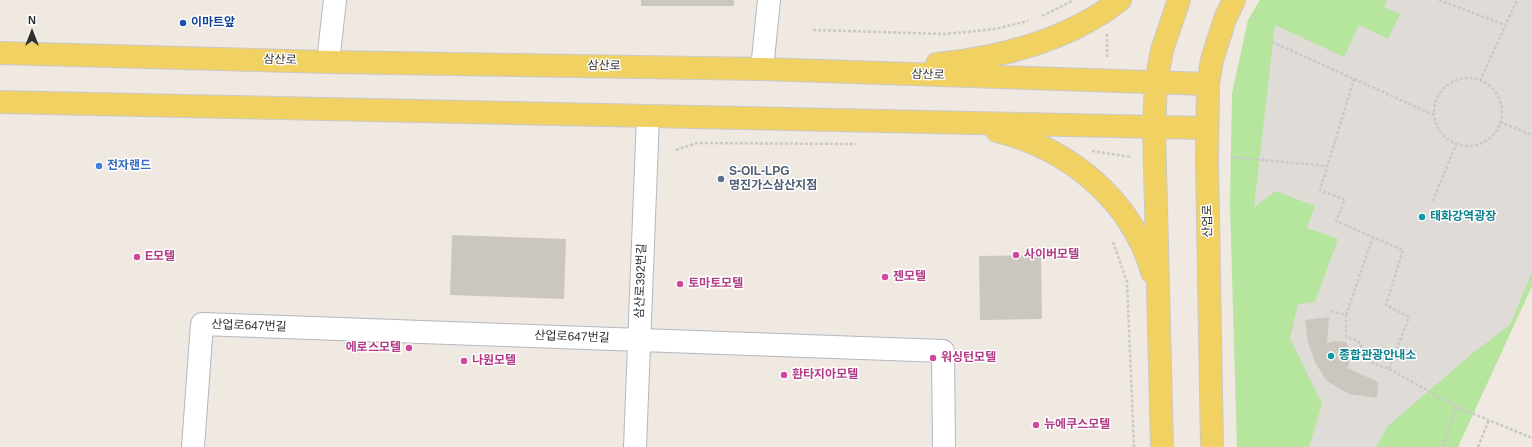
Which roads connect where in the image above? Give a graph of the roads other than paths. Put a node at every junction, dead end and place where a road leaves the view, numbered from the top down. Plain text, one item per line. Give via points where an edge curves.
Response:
1 (336, 0) edge
2 (769, 0) edge
3 (1120, 0) edge
4 (1179, 0) edge
5 (1234, 0) edge
6 (0, 53) edge
7 (328, 62) junction
8 (762, 69) junction
9 (849, 72) junction
10 (1156, 83) junction
11 (1208, 84) junction
12 (0, 102) edge
13 (648, 116) junction
14 (961, 123) junction
15 (1154, 127) junction
16 (1206, 128) junction
17 (1158, 293) junction
18 (638, 339) junction
19 (193, 447) edge
20 (635, 447) edge
21 (944, 447) edge
22 (1162, 447) edge
23 (1212, 447) edge

1 - 7 street
2 - 8 street
3 - 9 main road via 1081,24 1048,38 988,56 964,61
4 - 10 main road via 1162,50
5 - 11 main road, 산업로 via 1212,60
6 - 7 main road, 삼산로
7 - 8 main road, 삼산로
8 - 9 main road, 삼산로
9 - 10 main road, 삼산로
10 - 11 main road, 삼산로
10 - 15 main road
11 - 16 main road, 산업로
12 - 13 main road
13 - 14 main road
13 - 18 street, 삼산로392번길
14 - 15 main road
14 - 17 main road via 1035,142 1062,157 1104,190 1128,219 1138,237 1150,264
15 - 16 main road
15 - 17 main road
16 - 23 main road, 산업로
17 - 22 main road
18 - 19 street, 산업로647번길 via 202,324
18 - 20 street, 삼산로392번길
18 - 21 street, 산업로647번길 via 943,351

